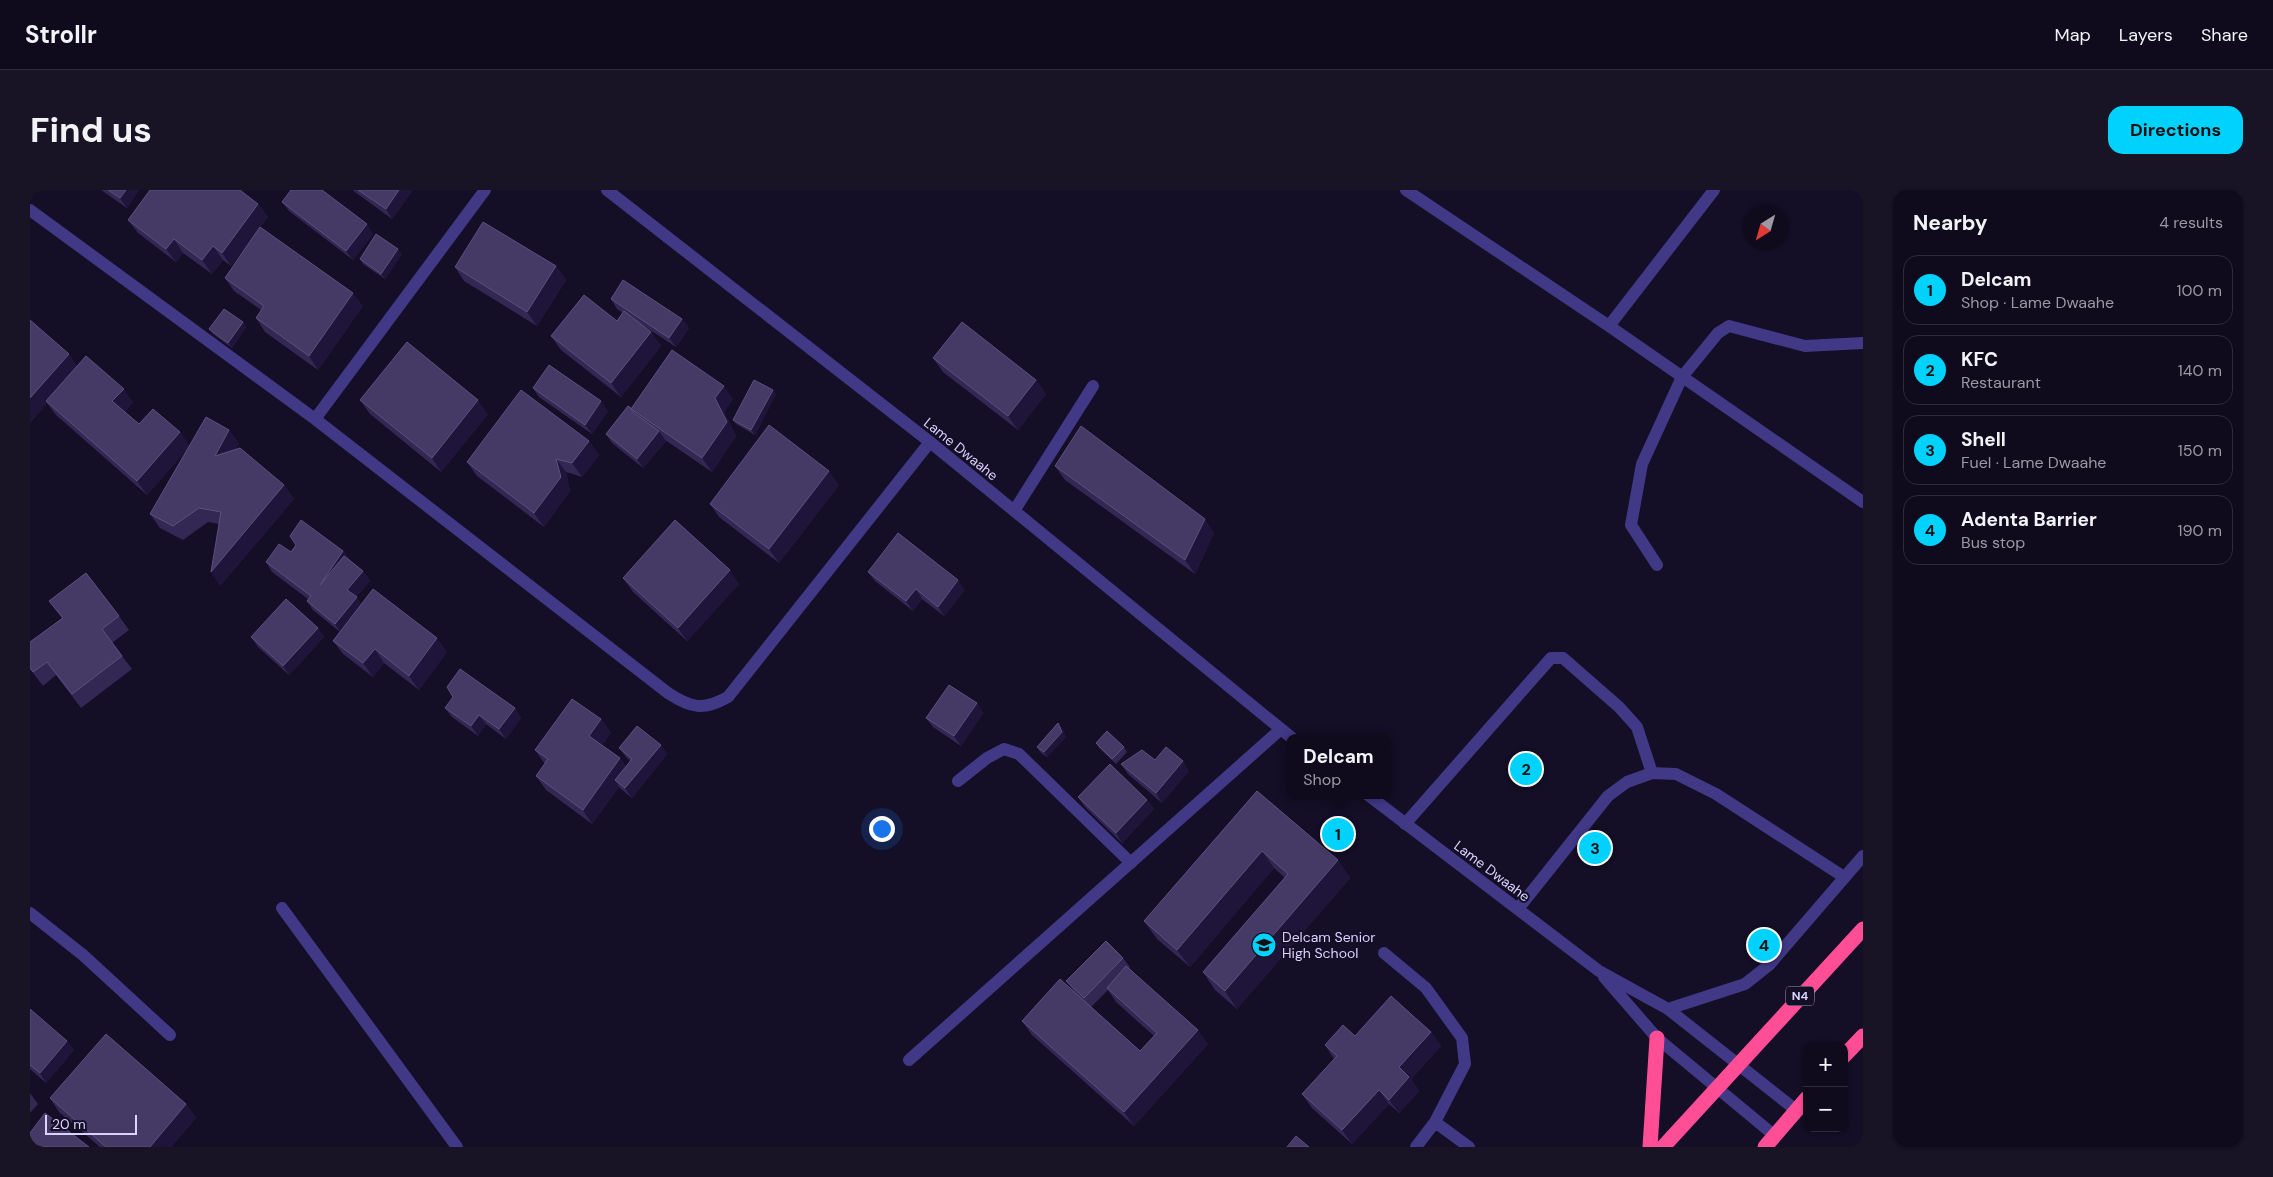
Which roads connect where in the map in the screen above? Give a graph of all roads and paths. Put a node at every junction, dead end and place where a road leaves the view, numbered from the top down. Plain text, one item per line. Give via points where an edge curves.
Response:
1 (485, 190) edge
2 (607, 190) edge
3 (1406, 190) edge
4 (1714, 190) edge
5 (30, 210) edge
6 (1609, 326) junction
7 (1863, 343) edge
8 (1682, 377) junction
9 (1093, 386) dead end
10 (315, 419) junction
11 (930, 442) junction
12 (1863, 502) edge
13 (1014, 511) junction
14 (1657, 565) dead end
15 (1281, 729) junction
16 (1287, 734) edge
17 (1652, 773) junction
18 (958, 781) dead end
19 (1373, 799) edge
20 (1405, 824) junction
21 (1863, 856) edge
22 (1131, 863) junction
23 (1844, 877) junction
24 (282, 908) dead end
25 (1518, 909) junction
26 (30, 913) edge
27 (1863, 928) edge
28 (1384, 953) dead end
29 (1599, 971) junction
30 (1668, 1009) junction
31 (170, 1035) dead end
32 (1863, 1036) edge
33 (1657, 1038) junction
34 (1848, 1052) edge
35 (909, 1060) dead end
36 (1738, 1064) junction
37 (1716, 1089) junction
38 (1803, 1102) edge
39 (1796, 1110) junction
40 (1435, 1122) junction
41 (1770, 1141) edge
42 (457, 1147) edge
43 (1416, 1147) edge
44 (1469, 1147) edge
45 (1650, 1147) edge
46 (1663, 1147) edge

1 - 10 street
2 - 11 street, Lame Dwaahe
3 - 6 street
4 - 6 street
5 - 10 street
6 - 8 street
7 - 8 street via 1805,346 1729,326 1718,333
8 - 12 street
8 - 14 street via 1642,464 1631,525
9 - 13 street
10 - 11 street via 688,706 714,705 728,697
11 - 13 street, Lame Dwaahe
13 - 15 street, Lame Dwaahe
15 - 16 street, Lame Dwaahe
15 - 22 street
17 - 20 street via 1637,727 1563,658 1551,658
17 - 23 street via 1676,774 1716,794
17 - 25 street via 1627,782 1608,796
18 - 22 street via 1004,749 1019,754
19 - 20 street, Lame Dwaahe
20 - 25 street, Lame Dwaahe
21 - 23 street
22 - 35 street
23 - 30 street via 1769,965 1745,984
24 - 42 street
25 - 29 street, Lame Dwaahe
26 - 31 street via 83,955
27 - 36 highway, N4
28 - 40 street via 1426,988 1462,1038 1465,1064
29 - 30 street, Lame Dwaahe
29 - 33 street, Lame Dwaahe
30 - 36 street, Lame Dwaahe
32 - 34 highway
33 - 37 street, Lame Dwaahe
33 - 45 highway
36 - 37 highway, N4
36 - 39 street, Lame Dwaahe
37 - 41 street, Lame Dwaahe
37 - 46 highway, N4
38 - 39 highway
39 - 41 highway
40 - 43 street
40 - 44 street

